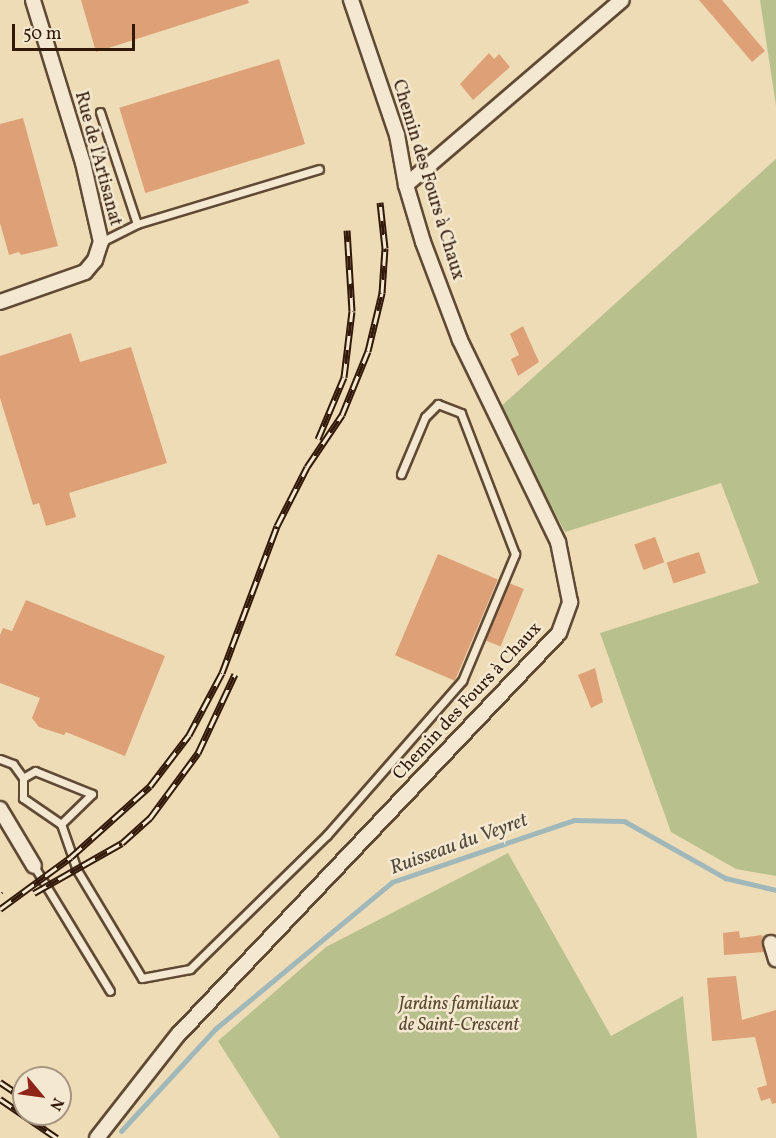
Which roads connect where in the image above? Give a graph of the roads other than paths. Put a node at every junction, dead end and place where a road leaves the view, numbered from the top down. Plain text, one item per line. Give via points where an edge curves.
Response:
1 (33, 0) edge
2 (351, 0) edge
3 (622, 0) edge
4 (100, 112) dead end
5 (319, 169) dead end
6 (406, 185) junction
7 (137, 224) junction
8 (101, 242) junction
9 (0, 302) edge
10 (401, 474) dead end
11 (0, 759) edge
12 (23, 778) junction
13 (0, 809) edge
14 (61, 824) junction
15 (34, 866) joint
16 (771, 943) dead end
17 (776, 959) edge
18 (110, 991) dead end
19 (97, 1138) edge

1 - 8 street, Rue de l'Artisanat via 83,163
2 - 6 street, Chemin des Fours à Chaux via 397,135
3 - 6 street
4 - 7 lane
5 - 7 lane
6 - 19 street, Chemin des Fours à Chaux via 459,340 558,542 570,602 559,633 177,1036
7 - 8 lane
8 - 9 street, Rue de l'Artisanat via 95,260 85,272
10 - 14 lane via 425,417 438,404 461,413 515,554 462,681 327,835 190,969 142,978 77,870
11 - 12 lane via 13,764
12 - 14 lane via 23,798
12 - 14 lane via 35,771 92,794
13 - 15 street
15 - 18 lane
16 - 17 street

